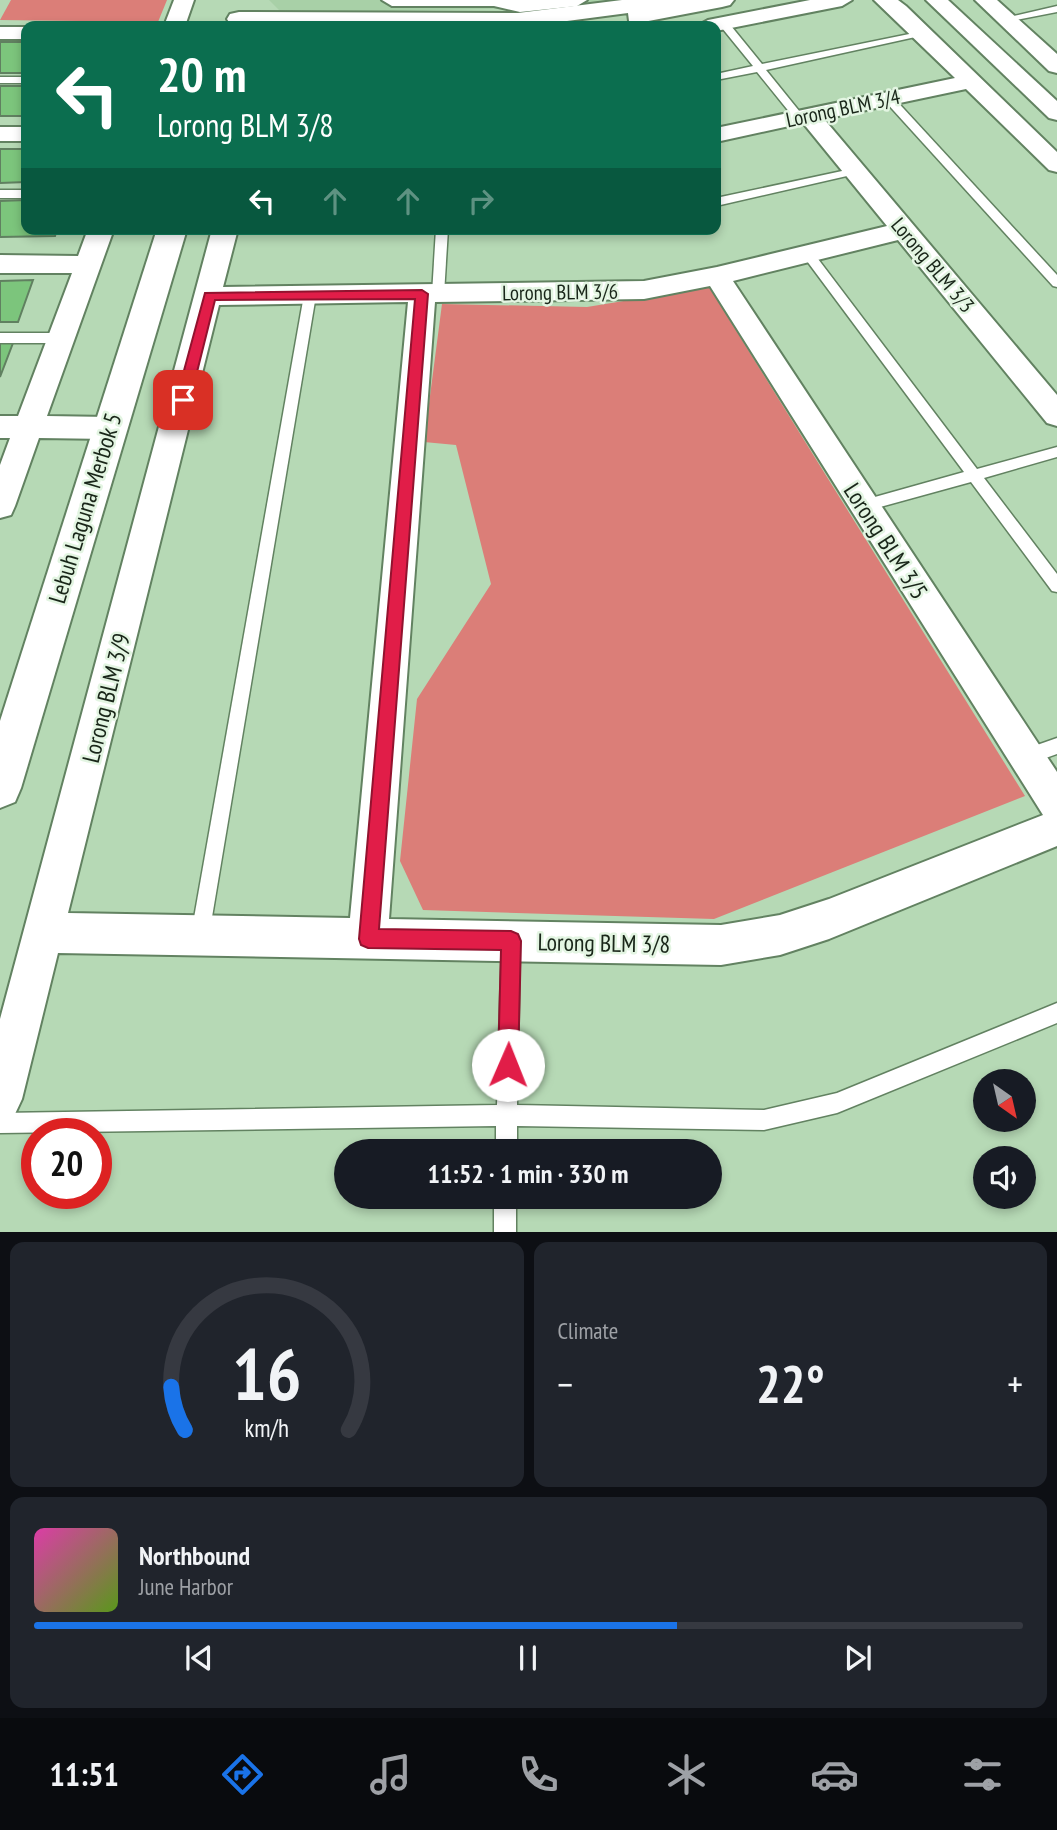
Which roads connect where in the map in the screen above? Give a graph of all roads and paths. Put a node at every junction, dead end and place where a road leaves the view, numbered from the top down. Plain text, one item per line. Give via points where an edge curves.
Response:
1 (184, 0) edge
2 (392, 0) edge
3 (445, 0) edge
4 (494, 0) edge
5 (577, 0) edge
6 (664, 0) edge
7 (842, 0) edge
8 (884, 0) edge
9 (936, 0) edge
10 (985, 0) edge
11 (1057, 9) edge
12 (241, 15) edge
13 (718, 17) edge
14 (1006, 19) junction
15 (177, 21) edge
16 (657, 21) edge
17 (0, 33) edge
18 (21, 33) edge
19 (924, 34) junction
20 (1057, 66) edge
21 (759, 68) junction
22 (721, 76) edge
23 (0, 80) edge
24 (21, 80) edge
25 (971, 81) junction
26 (888, 98) junction
27 (1057, 113) edge
28 (804, 116) junction
29 (0, 134) edge
30 (21, 134) edge
31 (721, 134) edge
32 (1057, 165) edge
33 (856, 171) junction
34 (0, 194) edge
35 (21, 194) edge
36 (721, 201) edge
37 (904, 230) junction
38 (99, 235) edge
39 (170, 235) edge
40 (224, 235) edge
41 (441, 235) edge
42 (808, 254) junction
43 (0, 264) edge
44 (88, 265) junction
45 (717, 276) junction
46 (1057, 284) edge
47 (430, 294) junction
48 (310, 295) junction
49 (210, 296) junction
50 (0, 338) edge
51 (61, 338) junction
52 (1057, 415) edge
53 (0, 427) edge
54 (30, 427) junction
55 (109, 428) junction
56 (1057, 452) edge
57 (976, 476) junction
58 (0, 506) edge
59 (862, 506) junction
60 (1057, 586) edge
61 (1057, 746) edge
62 (1026, 757) junction
63 (0, 788) edge
64 (1057, 804) edge
65 (1057, 828) edge
66 (46, 933) junction
67 (200, 935) junction
68 (368, 939) junction
69 (511, 941) junction
70 (1057, 1013) edge
71 (0, 1100) edge
72 (507, 1115) junction
73 (0, 1123) edge
74 (506, 1139) edge
75 (505, 1209) edge
76 (505, 1231) edge

1 - 15 street
2 - 3 street
3 - 4 street
4 - 5 street via 520,6
6 - 12 street via 518,20
7 - 13 street
8 - 19 street
9 - 27 street
10 - 14 street
11 - 14 lane
13 - 16 street
13 - 21 lane
14 - 20 street
17 - 18 street
19 - 21 lane
19 - 25 street
21 - 22 lane
21 - 28 lane
23 - 24 lane
25 - 26 street, Lorong BLM 3/4
25 - 32 street
26 - 28 street, Lorong BLM 3/4
26 - 46 lane
28 - 31 street, Lorong BLM 3/4
28 - 33 street, Lorong BLM 3/3
29 - 30 street
33 - 36 lane
33 - 37 street, Lorong BLM 3/3
34 - 35 lane
37 - 42 street, Lorong BLM 3/6
37 - 52 street, Lorong BLM 3/3
38 - 44 street
39 - 55 street, Lebuh Laguna Merbok 5
40 - 49 street, Lorong BLM 3/9
41 - 47 lane
42 - 45 street, Lorong BLM 3/6
42 - 57 lane
43 - 44 street
44 - 51 street
45 - 47 street, Lorong BLM 3/6 via 644,290
45 - 59 street, Lorong BLM 3/5
47 - 48 street, Lorong BLM 3/6
47 - 68 street
48 - 49 street, Lorong BLM 3/6
48 - 67 lane
49 - 66 street, Lorong BLM 3/9
50 - 51 lane
51 - 54 street
53 - 54 street
54 - 55 street
54 - 58 street
55 - 63 street, Lebuh Laguna Merbok 5
56 - 57 lane
57 - 59 lane
57 - 60 lane
59 - 62 street, Lorong BLM 3/5
61 - 62 lane
62 - 64 street, Lorong BLM 3/5
65 - 69 street, Lorong BLM 3/8 via 829,919 747,942
66 - 67 street, Lorong BLM 3/8
66 - 71 street, Lorong BLM 3/9
67 - 68 street, Lorong BLM 3/8
68 - 69 street, Lorong BLM 3/8
69 - 72 lane
70 - 72 lane via 837,1103 764,1120
72 - 73 lane
72 - 74 lane
75 - 76 lane

